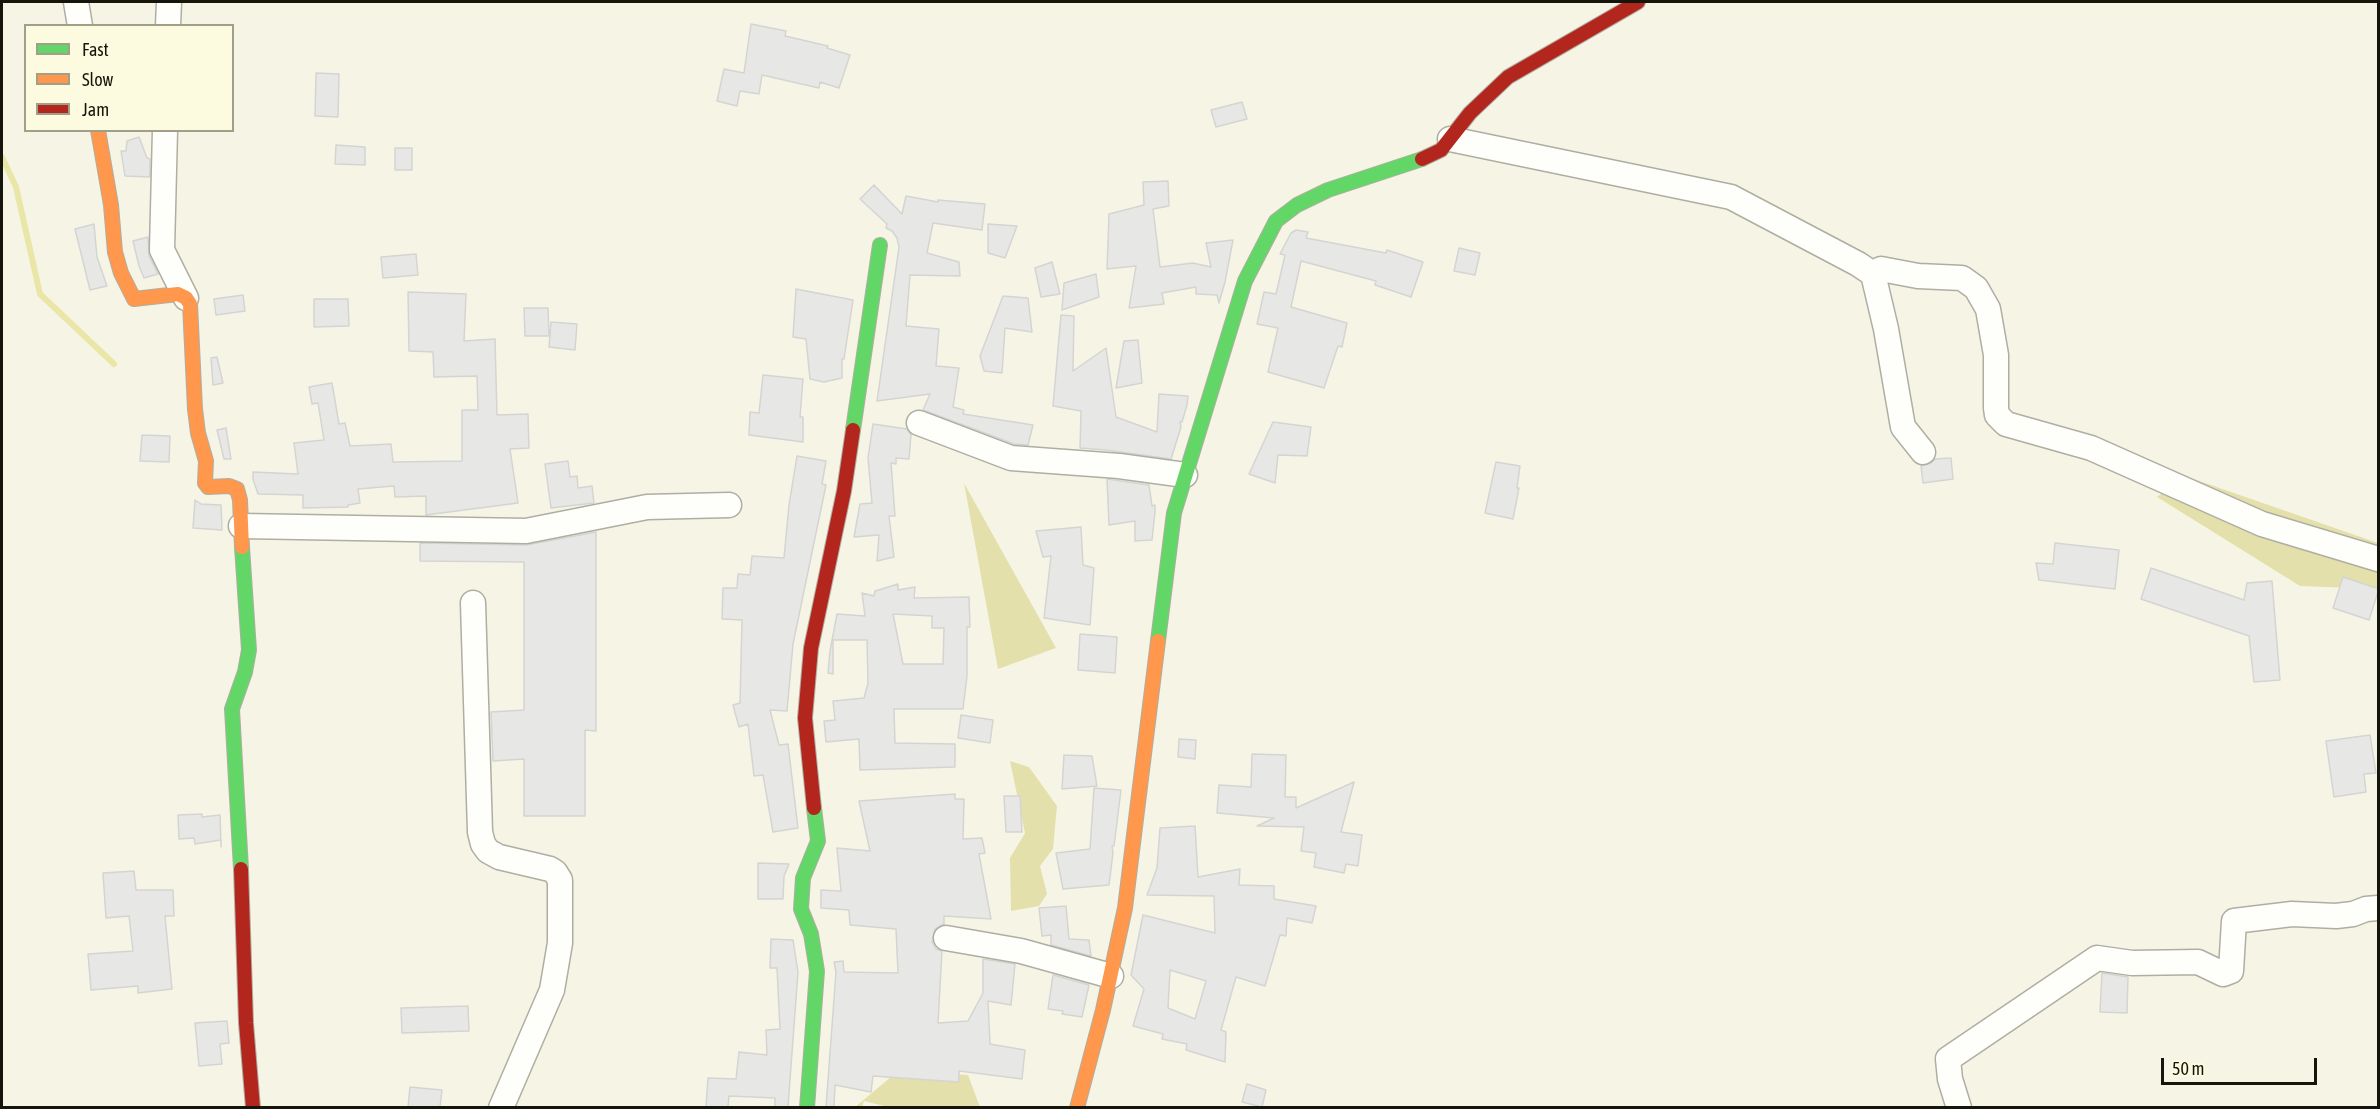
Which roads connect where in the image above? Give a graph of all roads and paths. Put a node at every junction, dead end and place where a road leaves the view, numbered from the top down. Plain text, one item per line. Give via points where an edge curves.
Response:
1 (76, 2) edge
2 (169, 2) edge
3 (1638, 2) edge
4 (80, 24) edge
5 (168, 24) edge
6 (98, 132) edge
7 (165, 132) edge
8 (1453, 136) junction
9 (880, 245) dead end
10 (1872, 274) junction
11 (186, 298) junction
12 (919, 423) dead end
13 (1923, 452) dead end
14 (1185, 475) junction
15 (729, 505) dead end
16 (241, 526) junction
17 (2379, 559) edge
18 (473, 603) dead end
19 (2379, 908) edge
20 (946, 938) dead end
21 (1110, 976) junction
22 (253, 1107) edge
23 (501, 1107) edge
24 (807, 1107) edge
25 (1077, 1107) edge
26 (1959, 1107) edge

1 - 4 street
2 - 5 street
3 - 8 street via 1508,77 1470,113
6 - 11 street via 115,252 128,290 134,299 178,294
7 - 11 street via 162,250
8 - 10 street via 1731,197
8 - 14 street via 1441,150 1426,158 1328,189 1276,221 1245,281
9 - 24 street via 844,491 811,648 805,718 818,841 803,878 801,909 811,934 817,970
10 - 13 street via 1903,427
10 - 17 street via 1881,269 1962,278 1976,288 1988,309 1996,355 1996,408 2006,424 2091,448 2262,524
11 - 16 street via 190,304 195,409 206,461 205,483 208,487 237,489
12 - 14 street via 1011,458
14 - 21 street via 1174,513 1125,908
15 - 16 street via 647,507 526,531
16 - 22 street via 249,650 232,709
18 - 23 street via 483,843 499,857 550,869 560,880 561,943 552,990
19 - 26 street via 2336,916 2292,914 2234,921 2231,971 2223,974 2198,962 2132,963 2097,958 1948,1059
20 - 21 street via 1021,951
21 - 25 street

